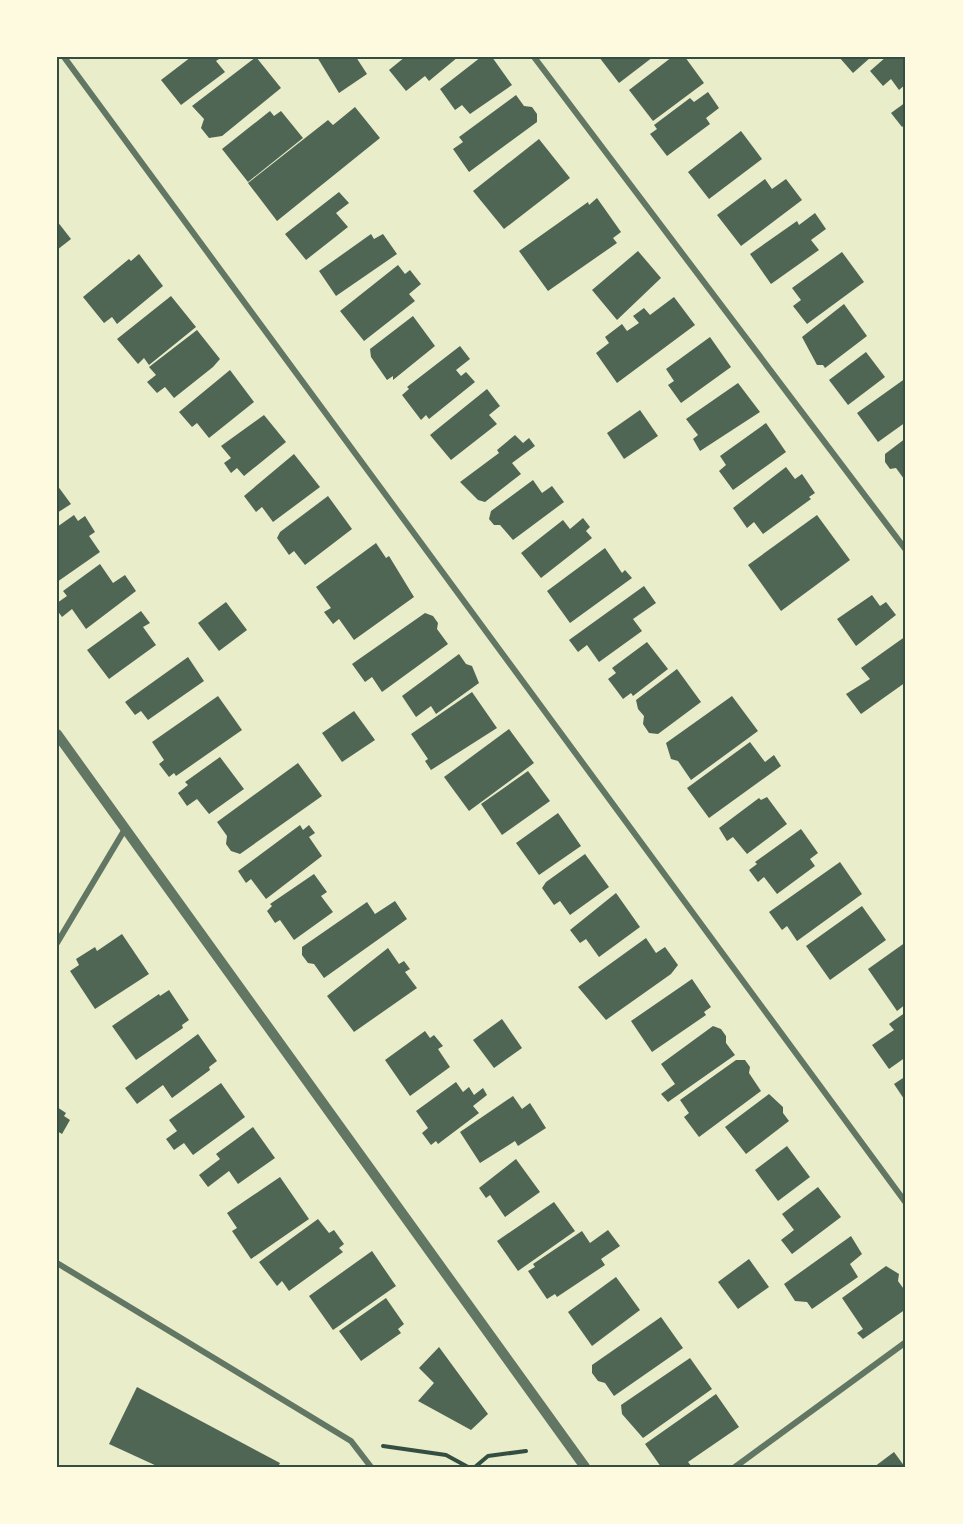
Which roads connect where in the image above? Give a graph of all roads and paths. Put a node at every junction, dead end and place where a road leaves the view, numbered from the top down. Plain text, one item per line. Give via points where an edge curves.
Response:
1 (64, 57) edge
2 (534, 57) edge
3 (906, 550) edge
4 (57, 734) edge
5 (125, 829) junction
6 (57, 943) edge
7 (906, 1203) edge
8 (57, 1263) edge
9 (906, 1342) edge
10 (351, 1441) junction
11 (526, 1451) dead end
12 (371, 1467) edge
13 (468, 1467) edge
14 (475, 1467) edge
15 (585, 1467) edge
16 (735, 1467) edge

1 - 7 street
2 - 3 street
4 - 5 street
5 - 6 street
5 - 15 street
8 - 10 street
9 - 16 street
10 - 12 street
10 - 13 path via 446,1455
11 - 14 path via 488,1456

